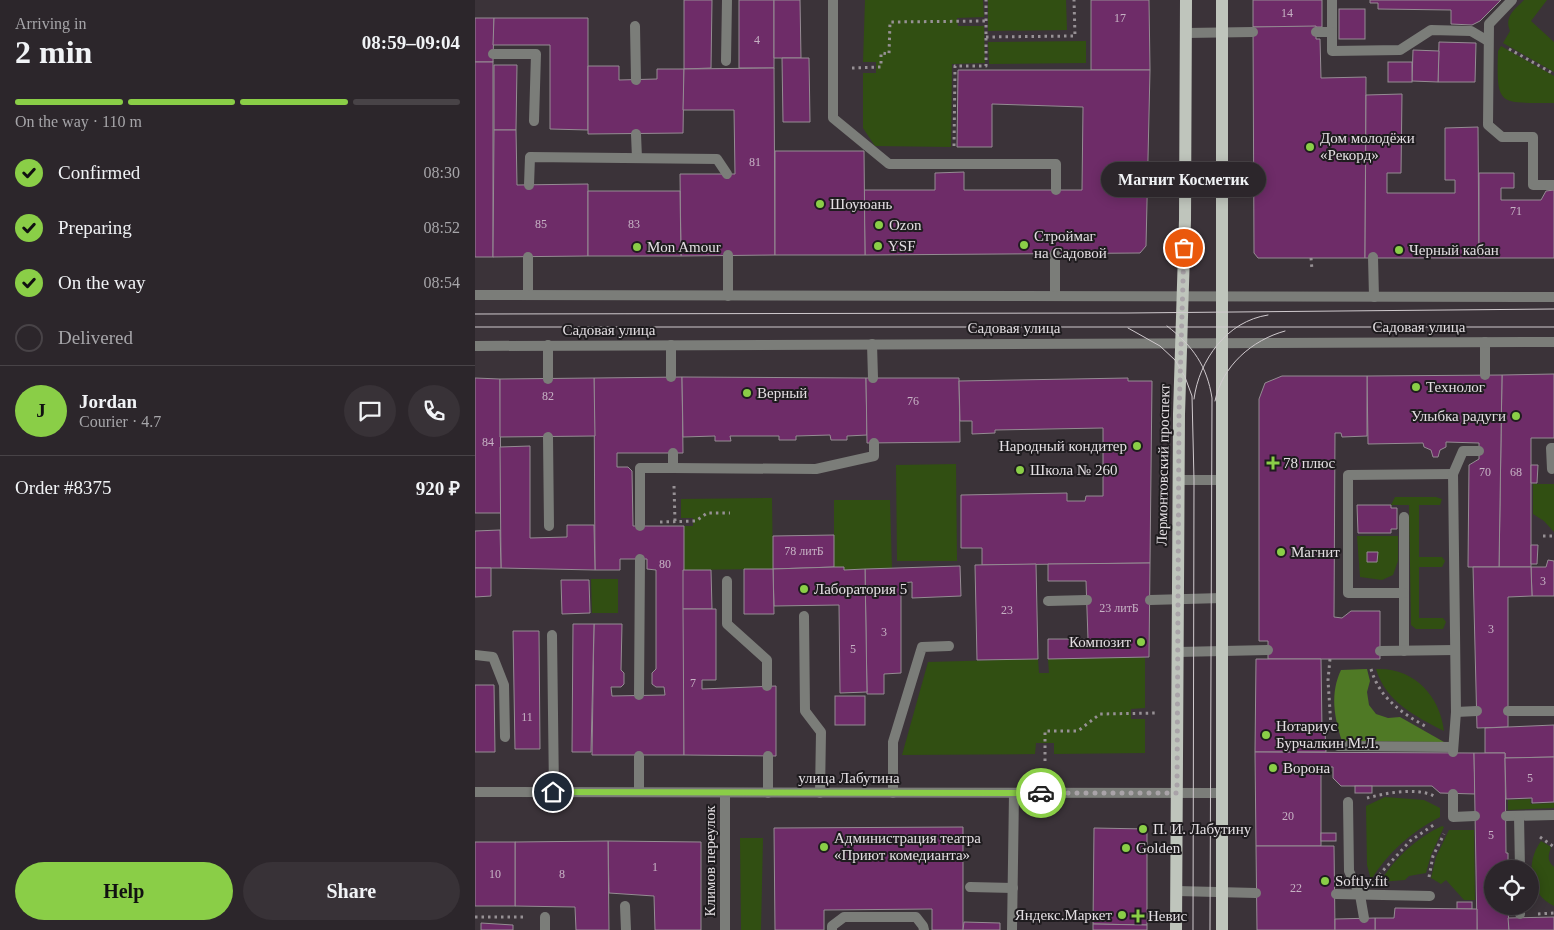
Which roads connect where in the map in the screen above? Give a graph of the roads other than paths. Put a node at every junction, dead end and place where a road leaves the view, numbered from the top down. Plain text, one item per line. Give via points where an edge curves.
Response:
1 (727, 0) edge
2 (833, 0) edge
3 (1186, 0) edge
4 (1222, 0) edge
5 (1332, 0) edge
6 (1512, 0) edge
7 (635, 26) dead end
8 (1253, 32) dead end
9 (1316, 32) dead end
10 (1332, 32) junction
11 (1186, 33) junction
12 (1222, 33) junction
13 (1488, 41) junction
14 (493, 54) dead end
15 (726, 61) dead end
16 (636, 80) dead end
17 (534, 121) dead end
18 (636, 134) dead end
19 (637, 158) junction
20 (727, 174) dead end
21 (529, 185) dead end
22 (1554, 185) edge
23 (1056, 190) dead end
24 (1055, 253) dead end
25 (727, 255) dead end
26 (528, 257) dead end
27 (1373, 258) dead end
28 (475, 295) edge
29 (528, 295) junction
30 (728, 296) junction
31 (1055, 296) junction
32 (1182, 296) junction
33 (1222, 296) junction
34 (1374, 297) junction
35 (1554, 297) edge
36 (1181, 342) junction
37 (1485, 342) junction
38 (1554, 342) edge
39 (1223, 343) junction
40 (872, 344) junction
41 (548, 345) junction
42 (671, 345) junction
43 (475, 346) edge
44 (1485, 375) dead end
45 (671, 377) dead end
46 (873, 378) dead end
47 (548, 379) dead end
48 (549, 437) dead end
49 (874, 443) dead end
50 (1554, 448) edge
51 (1479, 451) dead end
52 (673, 453) dead end
53 (673, 468) junction
54 (1552, 468) dead end
55 (1453, 474) junction
56 (1179, 480) junction
57 (1223, 480) junction
58 (1404, 517) dead end
59 (639, 524) road end
60 (549, 526) dead end
61 (640, 559) dead end
62 (727, 581) dead end
63 (1404, 593) junction
64 (1223, 598) junction
65 (1178, 599) junction
66 (1087, 600) dead end
67 (1149, 600) dead end
68 (1047, 602) dead end
69 (804, 616) dead end
70 (552, 635) dead end
71 (949, 646) dead end
72 (1268, 650) dead end
73 (1455, 650) junction
74 (1223, 651) junction
75 (1380, 651) dead end
76 (1404, 651) junction
77 (1178, 652) junction
78 (475, 655) edge
79 (767, 686) dead end
80 (639, 695) dead end
81 (1554, 710) edge
82 (1477, 711) dead end
83 (1508, 711) dead end
84 (1456, 712) junction
85 (505, 737) dead end
86 (1338, 746) road end
87 (639, 756) dead end
88 (767, 756) dead end
89 (475, 792) edge
90 (553, 792) junction
91 (639, 792) junction
92 (725, 793) junction
93 (768, 793) junction
94 (820, 793) junction
95 (893, 793) junction
96 (1014, 793) junction
97 (1177, 793) junction
98 (1222, 793) junction
99 (1453, 794) dead end
100 (1348, 802) road end
101 (1554, 815) edge
102 (1475, 816) dead end
103 (1506, 816) dead end
104 (1519, 816) junction
105 (1520, 860) edge
106 (970, 888) dead end
107 (1013, 888) junction
108 (1177, 891) junction
109 (1222, 892) junction
110 (1257, 893) dead end
111 (1336, 894) dead end
112 (1360, 895) junction
113 (1430, 896) road end
114 (625, 906) dead end
115 (545, 917) road end
116 (1364, 918) dead end
117 (545, 930) edge
118 (626, 930) edge
119 (725, 930) edge
120 (832, 930) edge
121 (923, 930) edge
122 (1012, 930) edge
123 (1176, 930) edge
124 (1222, 930) edge

1 - 15 street
2 - 23 street via 833,118 889,164 1056,164
3 - 11 main road, Лермонтовский проспект
4 - 12 main road
5 - 10 street
6 - 13 street via 1489,24
7 - 16 street
8 - 12 street
9 - 10 street
10 - 13 street via 1333,51 1400,50 1431,30 1471,31
11 - 12 street
11 - 32 main road, Лермонтовский проспект
12 - 33 main road
13 - 22 street via 1488,125 1502,137 1533,137 1533,185
14 - 17 street via 536,54
18 - 19 street
19 - 20 street via 717,159
19 - 21 street via 529,157
24 - 31 street
25 - 30 street
26 - 29 street
27 - 34 street
28 - 29 street, Садовая улица
29 - 30 street, Садовая улица
30 - 31 street, Садовая улица
31 - 32 street, Садовая улица
32 - 33 street, Садовая улица
32 - 36 main road, Лермонтовский проспект
33 - 34 street, Садовая улица
33 - 39 main road
34 - 35 street, Садовая улица
36 - 39 street, Садовая улица
36 - 40 street, Садовая улица
36 - 56 main road, Лермонтовский проспект
37 - 38 street, Садовая улица
37 - 39 street, Садовая улица
37 - 44 street
39 - 57 main road
40 - 42 street, Садовая улица
40 - 46 street
41 - 42 street, Садовая улица
41 - 43 street, Садовая улица
41 - 47 street
42 - 45 street
48 - 60 street
49 - 53 street via 874,456 816,469
50 - 54 street via 1551,448
51 - 55 street via 1463,451
52 - 53 street
53 - 59 street via 640,468
55 - 63 street via 1348,475 1348,593
55 - 73 street
56 - 57 street
56 - 65 main road, Лермонтовский проспект
57 - 64 main road
58 - 63 street
61 - 80 street
62 - 79 street via 727,624 767,660
63 - 76 street
64 - 65 street
64 - 74 main road
65 - 67 street
65 - 77 main road, Лермонтовский проспект
66 - 68 street
69 - 94 street via 805,711 821,732
70 - 90 street
71 - 95 street via 922,647 893,742
72 - 74 street
73 - 76 street
73 - 84 street
74 - 77 street
74 - 98 main road
75 - 76 street
77 - 97 main road, Лермонтовский проспект
78 - 85 street via 493,657 504,685
81 - 83 street
82 - 84 street
84 - 86 street via 1453,750
87 - 91 street
88 - 93 street
89 - 90 street, улица Лабутина
90 - 91 street, улица Лабутина
91 - 92 street, улица Лабутина
92 - 93 street, улица Лабутина
92 - 119 street, Климов переулок
93 - 94 street, улица Лабутина
94 - 95 street, улица Лабутина
95 - 96 street, улица Лабутина
96 - 97 street, улица Лабутина
96 - 107 street
97 - 98 street, улица Лабутина
97 - 108 main road, Лермонтовский проспект
98 - 109 main road
99 - 102 street via 1453,816
100 - 112 street via 1349,871
101 - 104 street
103 - 104 street
104 - 105 street
106 - 107 street
107 - 122 street
108 - 109 street
108 - 123 main road, Лермонтовский проспект
109 - 110 street
109 - 124 main road
111 - 112 street
112 - 113 street
112 - 116 street
114 - 118 street
115 - 117 street
120 - 121 street via 832,926 844,917 915,917

